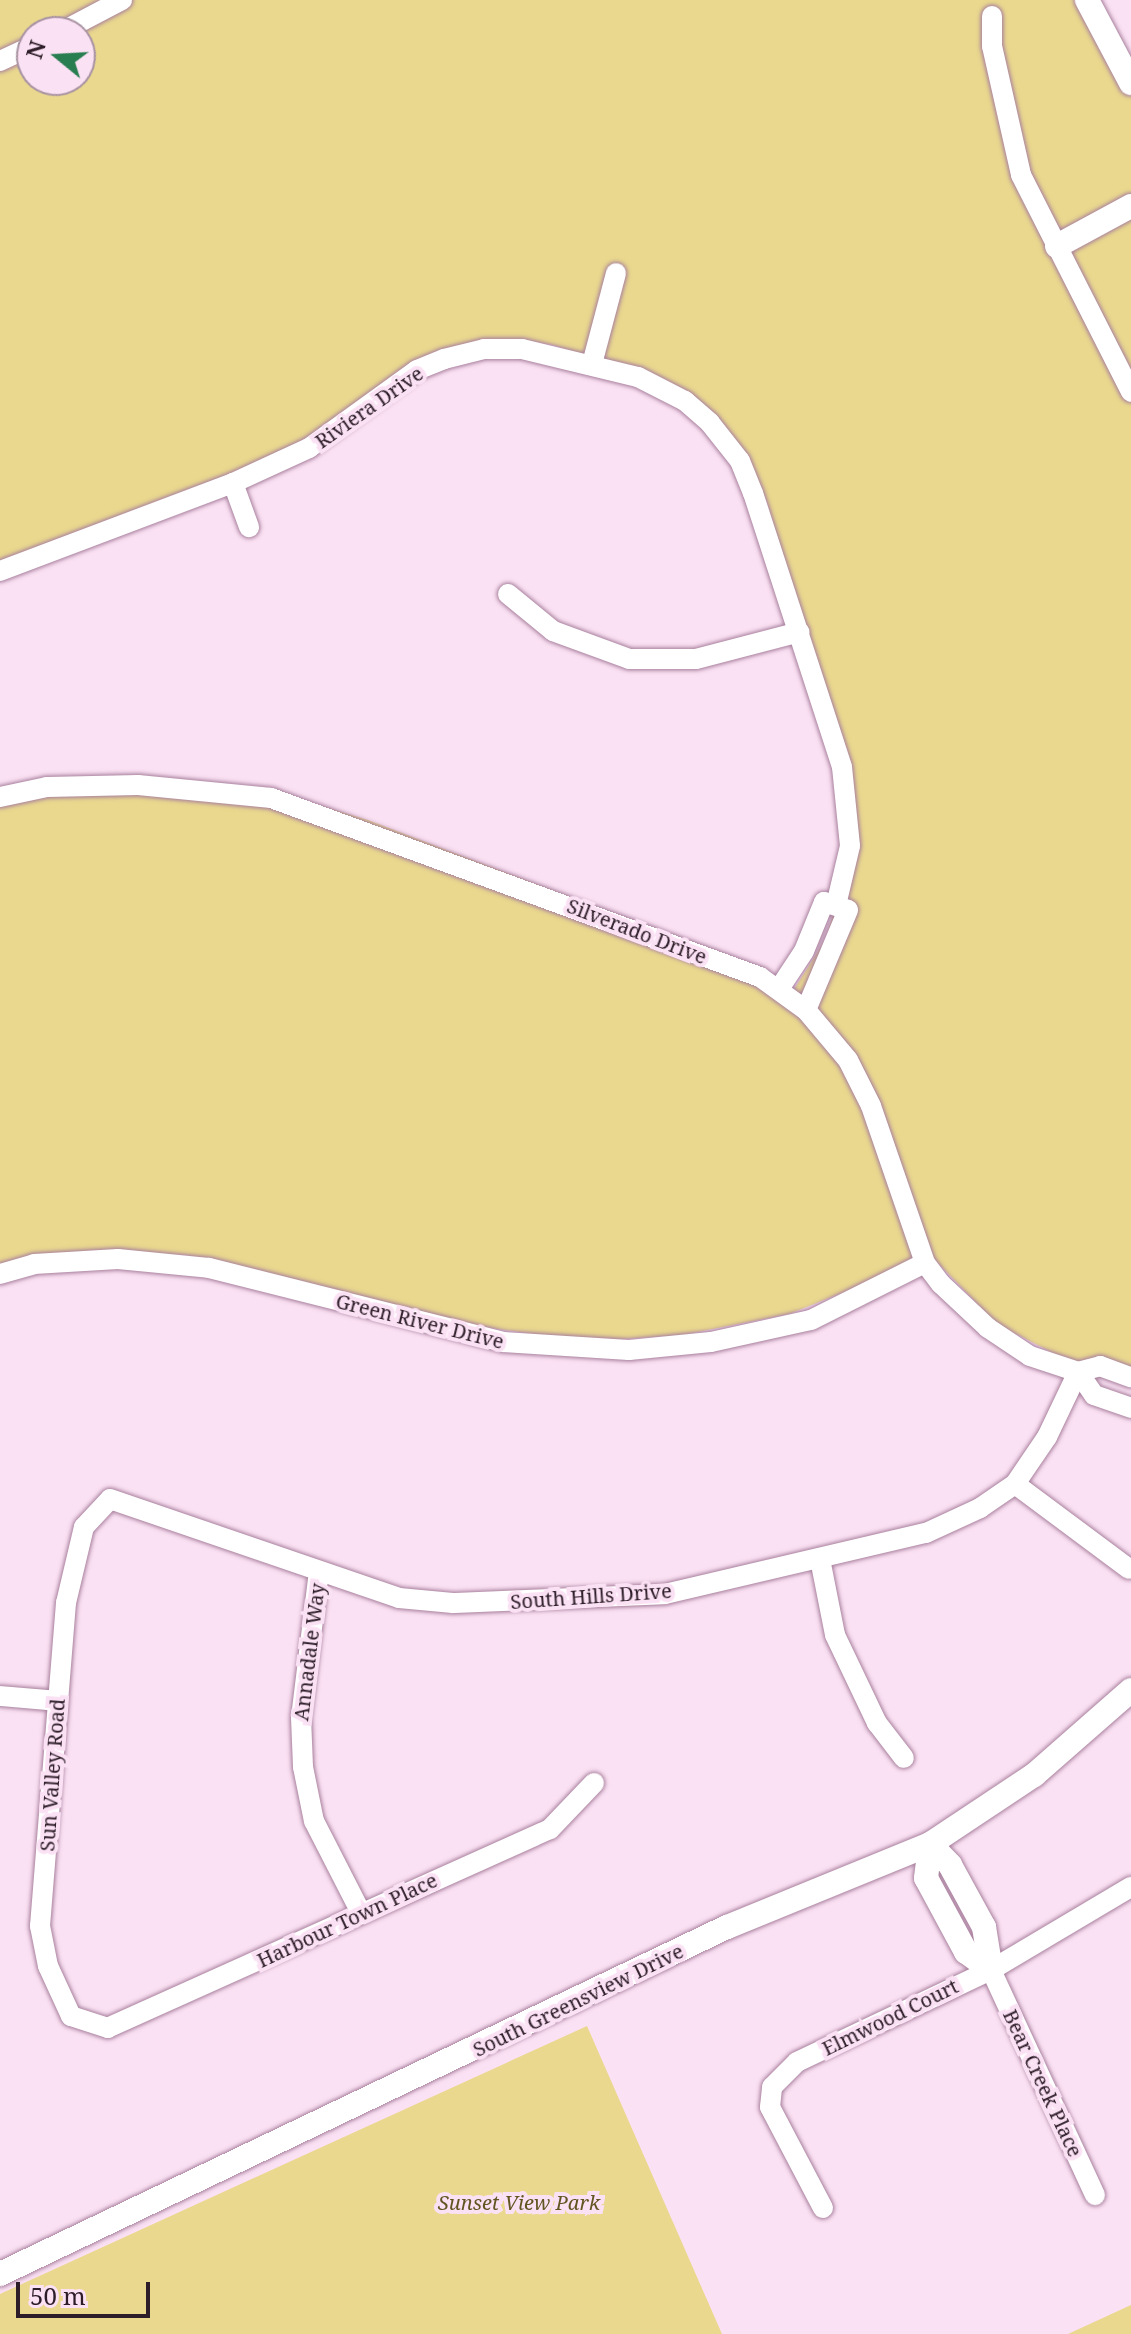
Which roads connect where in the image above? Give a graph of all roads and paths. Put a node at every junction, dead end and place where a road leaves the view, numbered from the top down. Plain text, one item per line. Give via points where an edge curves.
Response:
1 (122, 0) edge
2 (1087, 0) edge
3 (92, 16) edge
4 (992, 16) dead end
5 (1131, 83) edge
6 (1131, 206) edge
7 (1057, 246) junction
8 (616, 273) dead end
9 (592, 364) junction
10 (1131, 392) edge
11 (233, 483) junction
12 (249, 527) dead end
13 (0, 571) edge
14 (508, 594) dead end
15 (800, 632) junction
16 (0, 797) edge
17 (836, 905) junction
18 (779, 989) junction
19 (806, 1010) junction
20 (925, 1263) junction
21 (0, 1274) edge
22 (1078, 1372) junction
23 (1131, 1377) edge
24 (1131, 1408) edge
25 (1015, 1484) junction
26 (90, 1517) joint
27 (820, 1559) junction
28 (1129, 1569) dead end
29 (319, 1571) junction
30 (1131, 1690) edge
31 (0, 1696) edge
32 (58, 1701) junction
33 (904, 1758) dead end
34 (594, 1783) dead end
35 (930, 1844) junction
36 (1131, 1887) edge
37 (360, 1911) junction
38 (991, 1970) junction
39 (85, 2022) joint
40 (1095, 2195) dead end
41 (823, 2208) dead end
42 (0, 2274) edge

1 - 3 street
2 - 5 street
4 - 7 street via 992,46 1021,175
6 - 7 street
7 - 10 street
8 - 9 street
9 - 11 street, Riviera Drive via 522,349 484,349 444,359 417,370 309,448
9 - 15 street, Riviera Drive via 638,377 685,401 740,461
11 - 12 street
11 - 13 street, Riviera Drive
14 - 15 street via 553,631 629,659 696,659
15 - 17 street, Riviera Drive via 848,803 850,846
16 - 18 street, Silverado Drive via 47,787 138,785 271,798
17 - 18 street via 824,902 804,951
17 - 19 street, Riviera Drive via 848,910
18 - 19 street, Silverado Drive
19 - 20 street, Silverado Drive via 833,1039 860,1082
20 - 21 street, Green River Drive via 811,1320 711,1342 629,1350 503,1342 209,1268 118,1259 34,1264
20 - 22 street, Silverado Drive via 988,1328 1030,1356
22 - 23 street, Silverado Drive via 1100,1366
22 - 24 street, Silverado Drive via 1094,1395
22 - 25 street, South Hills Drive via 1047,1437
25 - 27 street, South Hills Drive via 980,1508 926,1533
25 - 28 street
26 - 29 street, South Hills Drive via 110,1499
26 - 32 street, Sun Valley Road via 66,1603
27 - 29 street, South Hills Drive via 665,1594 453,1603 399,1598
27 - 33 street via 835,1635 877,1723
29 - 37 street, Annadale Way via 301,1717 303,1767 314,1821
30 - 35 street, South Greensview Drive via 1045,1767
31 - 32 street
32 - 39 street, Sun Valley Road via 40,1926 48,1966 71,2016
34 - 37 street, Harbour Town Place via 550,1829
35 - 38 street, Bear Creek Place via 926,1878 966,1952
35 - 42 street, South Greensview Drive via 727,1927
36 - 38 street, Elmwood Court
37 - 39 street, Harbour Town Place via 144,2015 108,2028
38 - 40 street, Bear Creek Place
38 - 41 street, Elmwood Court via 797,2062 772,2087 770,2107

